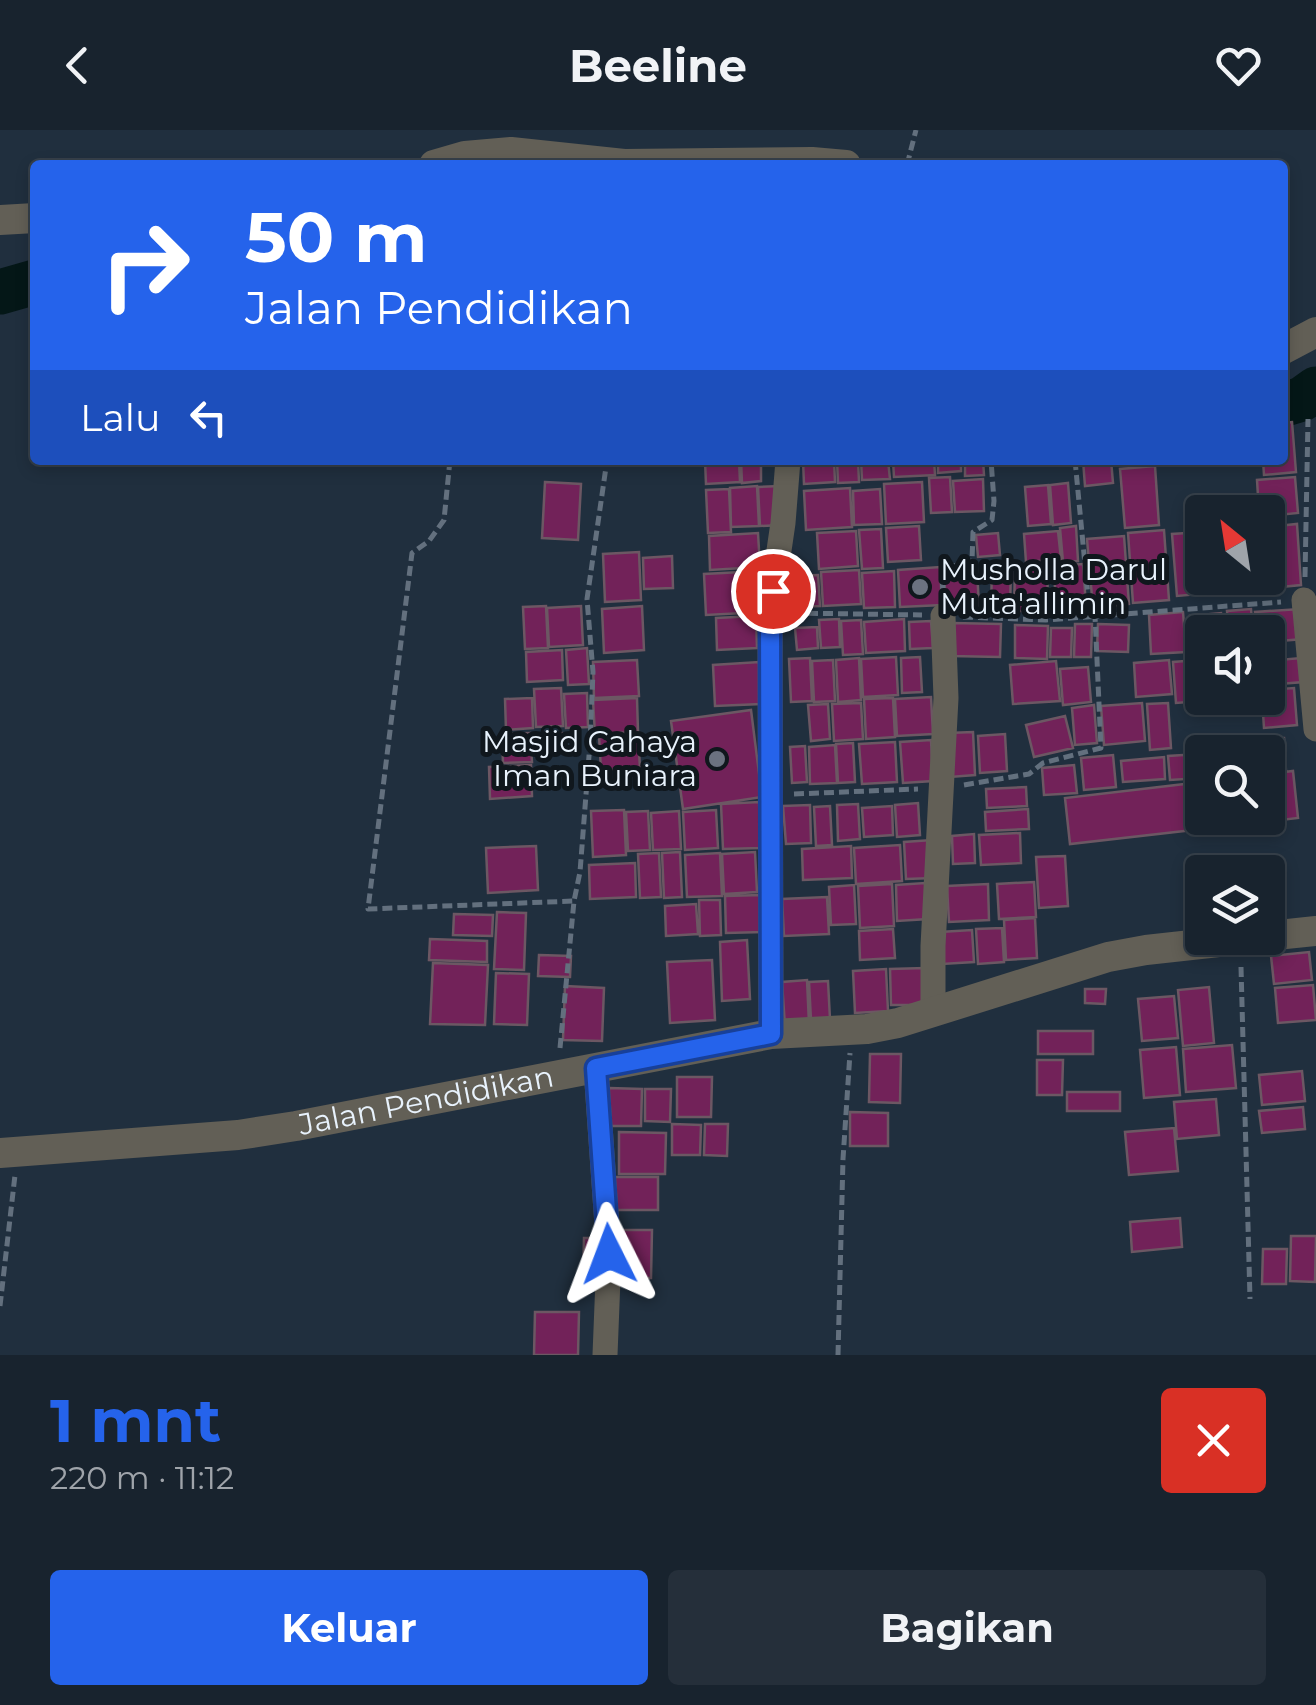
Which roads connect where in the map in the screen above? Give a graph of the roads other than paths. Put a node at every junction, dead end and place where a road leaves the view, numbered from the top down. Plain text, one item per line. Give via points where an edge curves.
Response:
1 (451, 160) edge
2 (586, 160) edge
3 (30, 218) edge
4 (0, 220) edge
5 (1316, 332) edge
6 (1288, 347) edge
7 (788, 465) edge
8 (1304, 600) road end
9 (944, 616) road end
10 (1316, 730) edge
11 (1316, 931) edge
12 (1285, 934) edge
13 (1185, 946) edge
14 (933, 1014) junction
15 (771, 1034) junction
16 (596, 1068) junction
17 (9, 1153) edge
18 (605, 1355) edge

1 - 2 street via 511,152
3 - 4 street
5 - 6 street
7 - 15 street via 770,612
8 - 10 street
9 - 14 street
11 - 12 street, Jalan Pendidikan
13 - 14 street, Jalan Pendidikan via 1108,957
14 - 15 street, Jalan Pendidikan via 852,1030
15 - 16 street, Jalan Pendidikan
16 - 17 street, Jalan Pendidikan via 238,1135
16 - 18 street via 609,1254

